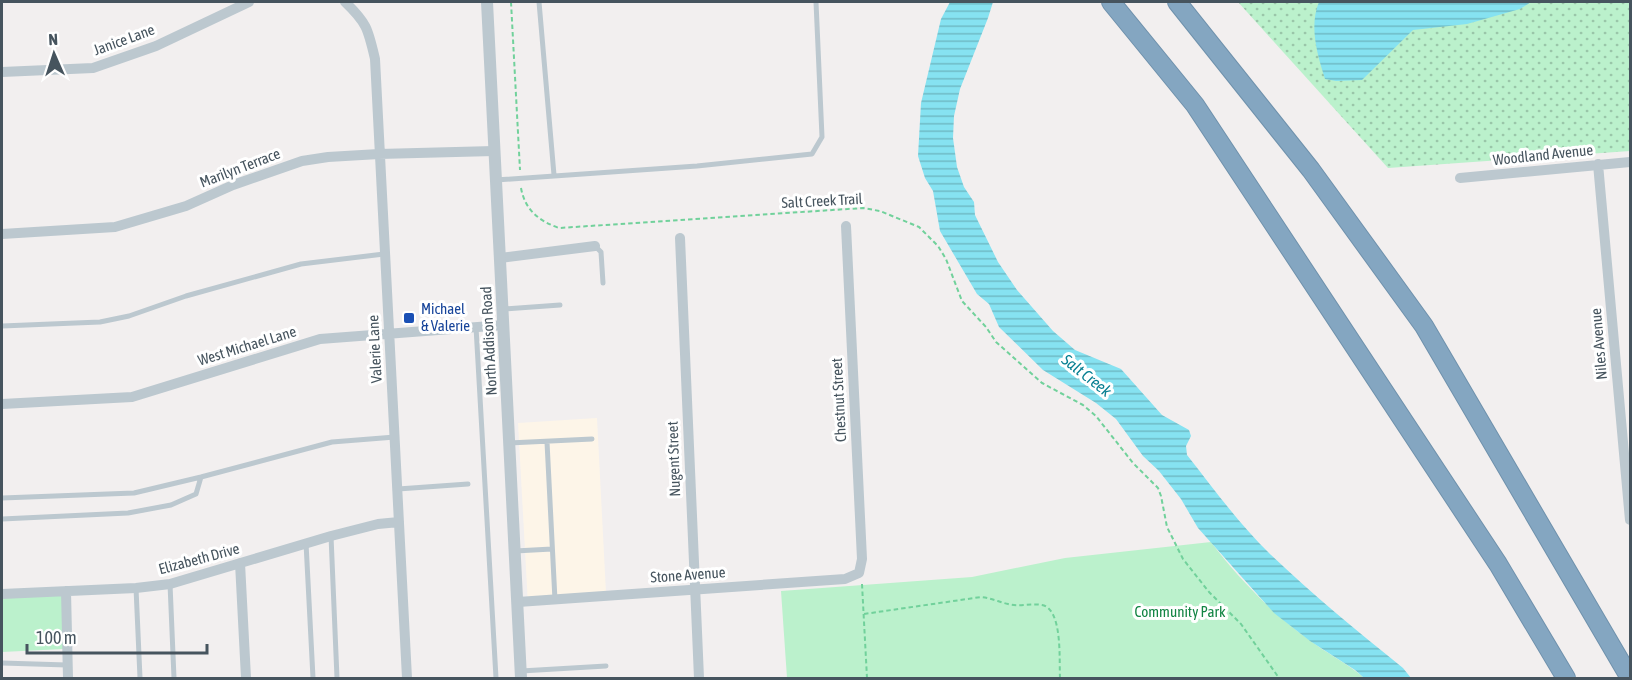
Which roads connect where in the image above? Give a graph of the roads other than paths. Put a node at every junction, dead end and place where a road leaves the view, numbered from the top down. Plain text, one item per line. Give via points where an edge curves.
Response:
1 (249, 2) edge
2 (345, 2) edge
3 (487, 2) edge
4 (539, 2) edge
5 (816, 2) edge
6 (1111, 2) edge
7 (1177, 2) edge
8 (2, 72) edge
9 (494, 151) junction
10 (379, 154) junction
11 (1630, 162) edge
12 (1598, 164) junction
13 (554, 175) junction
14 (1460, 178) dead end
15 (495, 180) junction
16 (846, 226) dead end
17 (2, 234) edge
18 (680, 238) dead end
19 (595, 246) joint
20 (384, 254) junction
21 (500, 258) junction
22 (603, 283) dead end
23 (560, 305) dead end
24 (502, 309) junction
25 (504, 325) junction
26 (2, 326) edge
27 (476, 326) junction
28 (389, 333) junction
29 (2, 404) edge
30 (395, 437) junction
31 (592, 440) dead end
32 (547, 442) junction
33 (509, 443) junction
34 (201, 477) junction
35 (468, 484) dead end
36 (398, 489) junction
37 (2, 498) edge
38 (2, 519) edge
39 (1630, 520) edge
40 (399, 522) junction
41 (331, 536) junction
42 (306, 543) junction
43 (552, 549) junction
44 (515, 551) junction
45 (240, 564) junction
46 (859, 573) joint
47 (170, 584) junction
48 (136, 588) junction
49 (695, 589) junction
50 (66, 591) junction
51 (2, 594) edge
52 (555, 600) junction
53 (518, 602) junction
54 (2, 663) edge
55 (67, 665) junction
56 (606, 666) dead end
57 (521, 675) edge
58 (68, 678) edge
59 (140, 678) edge
60 (174, 678) edge
61 (246, 678) edge
62 (313, 678) edge
63 (338, 678) edge
64 (407, 678) edge
65 (496, 678) edge
66 (699, 678) edge
67 (1566, 678) edge
68 (1630, 678) edge

1 - 8 street, Janice Lane via 156,46 93,68
2 - 10 street, Valerie Lane via 363,20 375,58
3 - 9 street, North Addison Road
4 - 13 lane
5 - 13 lane via 822,137 812,154
6 - 67 highway via 1195,105 1498,564
7 - 68 highway via 1311,170 1424,326
9 - 10 street, Marilyn Terrace
9 - 15 street, North Addison Road
10 - 17 street, Marilyn Terrace via 291,164 186,206 115,227
10 - 20 street, Valerie Lane
11 - 12 street, Woodland Avenue
12 - 14 street, Woodland Avenue
12 - 39 street, Niles Avenue
13 - 15 lane
15 - 21 street, North Addison Road
16 - 46 street, Chestnut Street via 862,559
18 - 49 street, Nugent Street
19 - 21 street
19 - 22 lane via 601,252
20 - 26 lane via 301,264 110,320
20 - 28 street, Valerie Lane
21 - 24 street, North Addison Road
23 - 24 lane
24 - 25 street, North Addison Road
25 - 27 street, West Michael Lane
25 - 33 street, North Addison Road
27 - 28 street, West Michael Lane
27 - 65 lane
28 - 29 street, West Michael Lane via 320,339 132,397
28 - 30 street, Valerie Lane
30 - 34 lane via 332,442
30 - 36 street, Valerie Lane
31 - 32 lane
32 - 33 lane
32 - 43 lane
33 - 44 street, North Addison Road
34 - 37 lane via 134,493
34 - 38 lane via 196,494 171,506 128,513
35 - 36 lane
36 - 40 street, Valerie Lane
40 - 41 street, Elizabeth Drive
40 - 64 street, Valerie Lane
41 - 42 street, Elizabeth Drive
41 - 63 lane
42 - 45 street, Elizabeth Drive
42 - 62 lane
43 - 44 lane
43 - 52 lane
44 - 53 street, North Addison Road
45 - 47 street, Elizabeth Drive
45 - 61 street
46 - 49 street, Stone Avenue via 845,579
47 - 48 street, Elizabeth Drive
47 - 60 lane
48 - 50 street, Elizabeth Drive
48 - 59 lane
49 - 52 street, Stone Avenue
49 - 66 street, Nugent Street
50 - 51 street, Elizabeth Drive
50 - 55 street
52 - 53 street, Stone Avenue
53 - 57 street, North Addison Road
54 - 55 lane
55 - 58 street
56 - 57 lane

